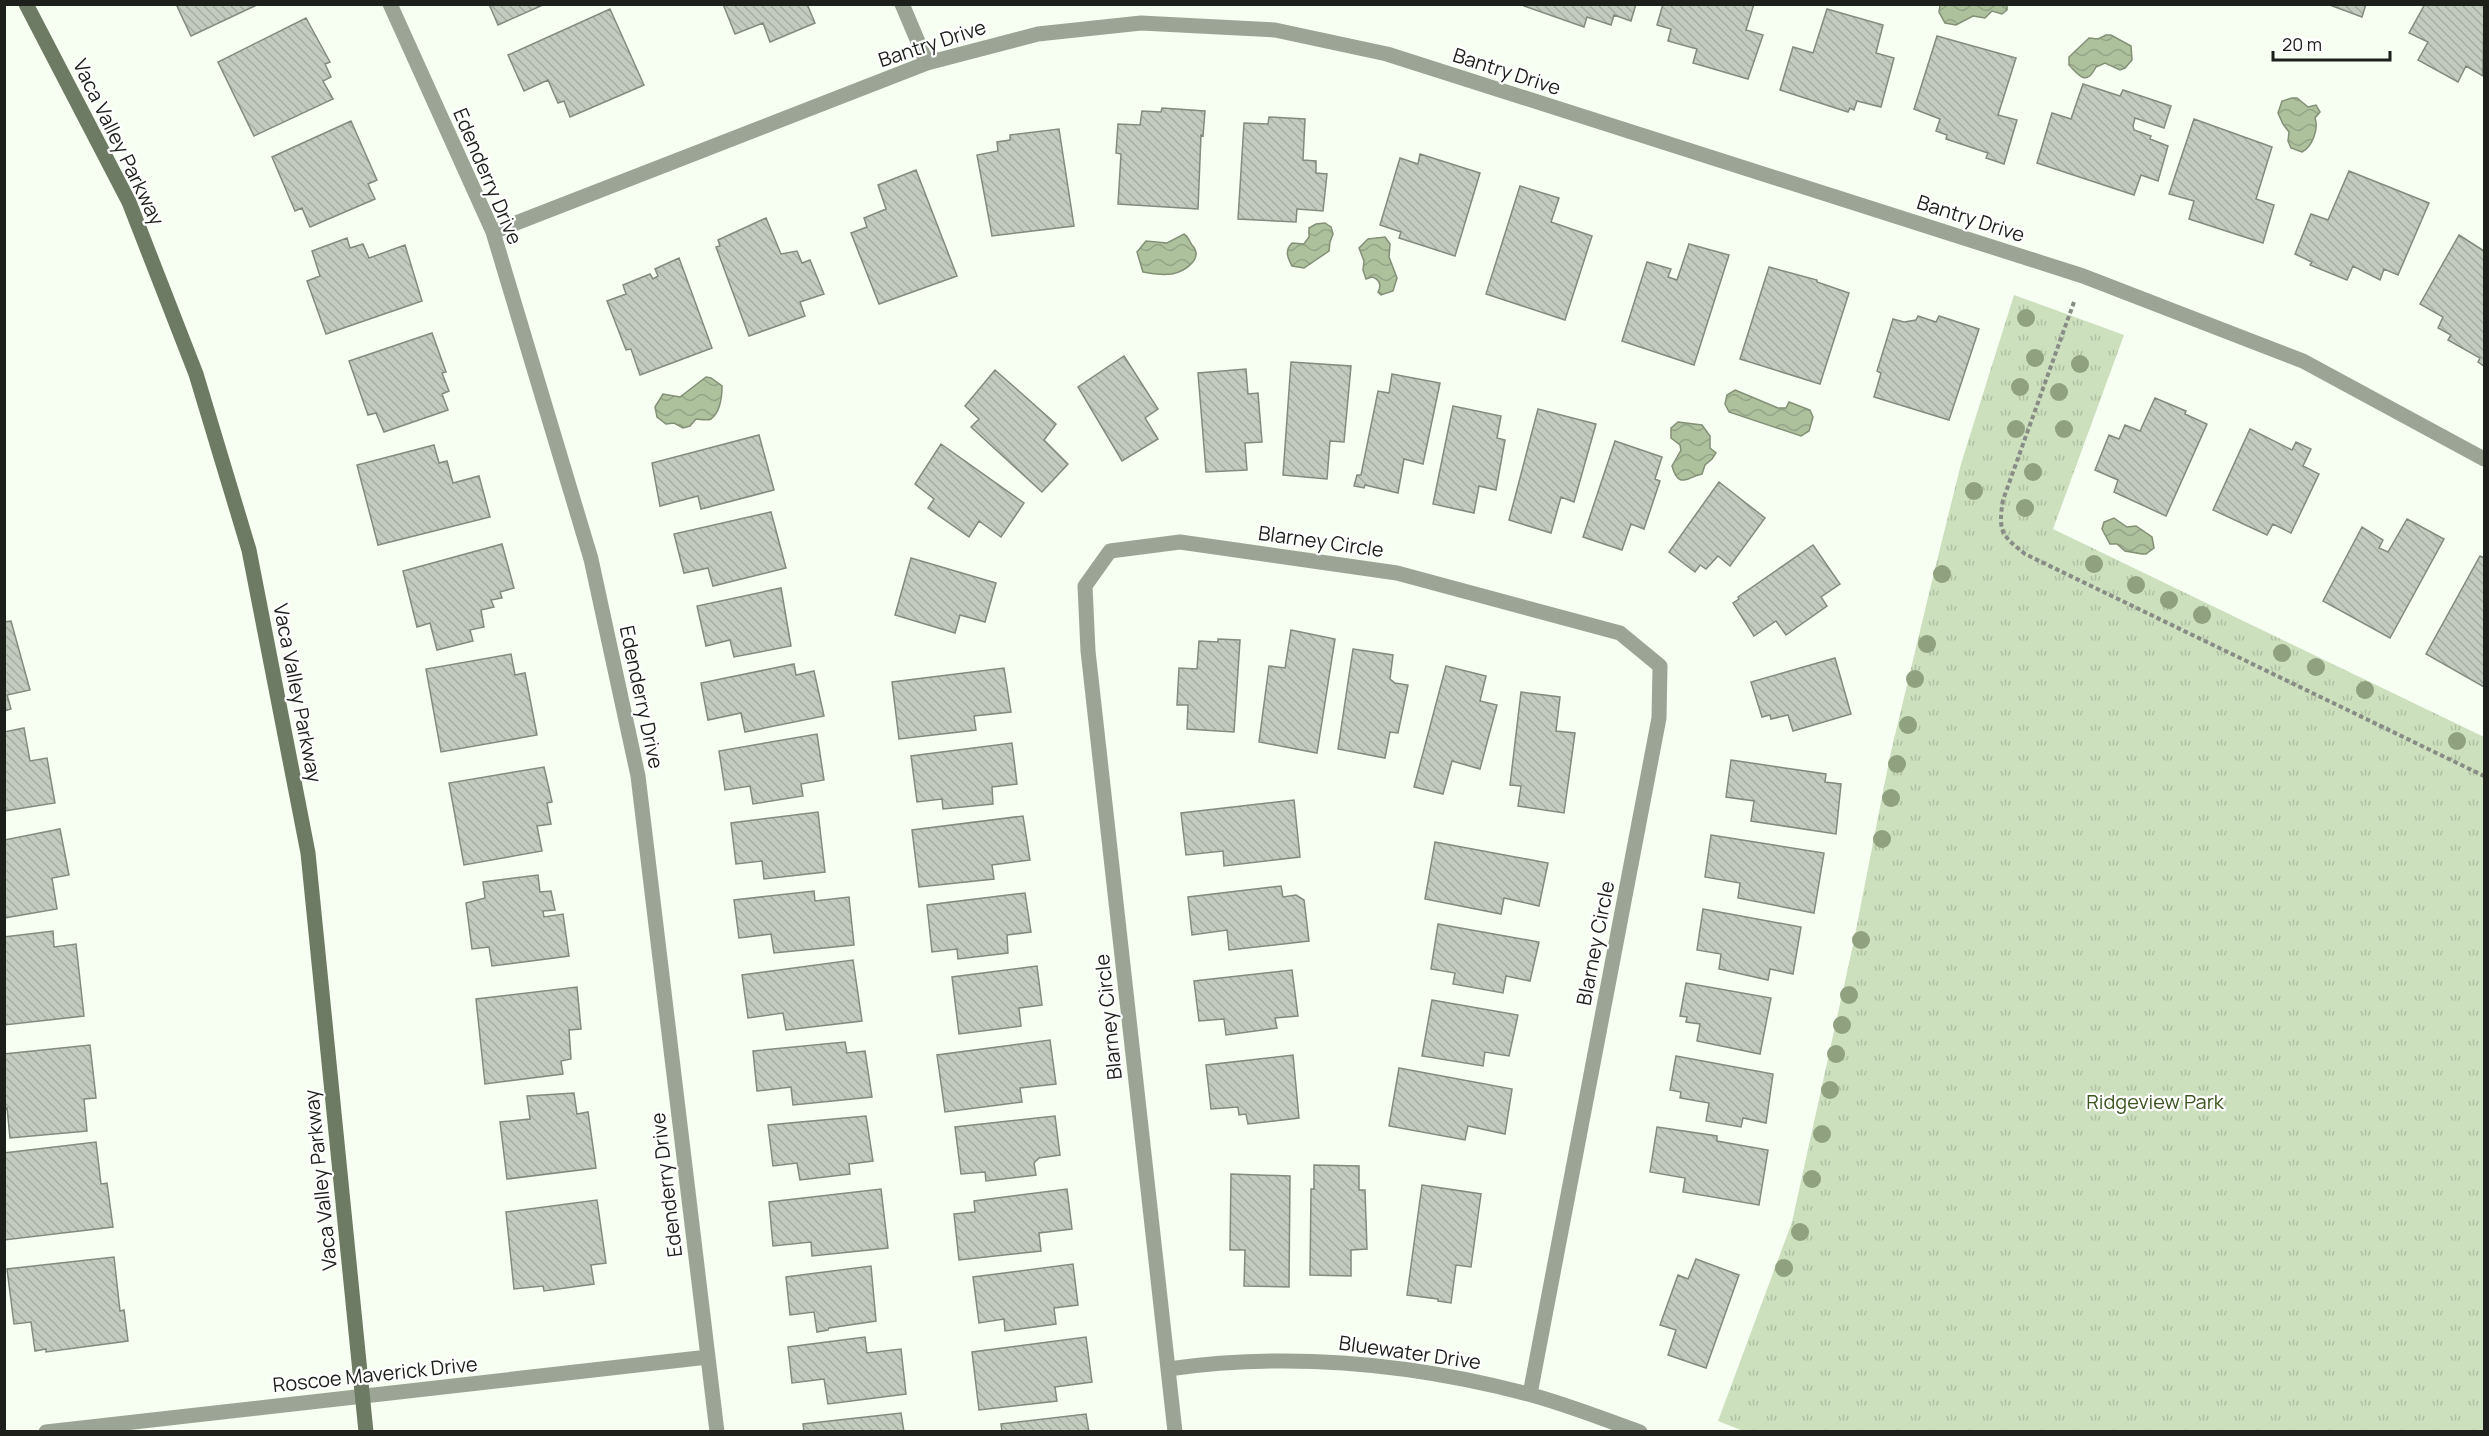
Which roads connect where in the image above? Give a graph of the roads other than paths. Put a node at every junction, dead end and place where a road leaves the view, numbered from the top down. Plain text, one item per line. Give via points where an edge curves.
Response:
1 (26, 4) edge
2 (390, 4) edge
3 (902, 4) edge
4 (927, 63) junction
5 (493, 232) junction
6 (2484, 459) edge
7 (708, 1357) junction
8 (1168, 1368) junction
9 (1530, 1394) junction
10 (362, 1397) junction
11 (46, 1431) edge
12 (366, 1431) edge
13 (717, 1431) edge
14 (1175, 1431) edge
15 (1640, 1431) edge

1 - 10 street, Vaca Valley Parkway via 129,202 196,374 249,550 308,853
2 - 5 street, Edenderry Drive
3 - 4 street
4 - 5 street, Bantry Drive
4 - 6 street, Bantry Drive via 1038,34 1141,23 1275,30 1387,54 2083,276 2303,361
5 - 7 street, Edenderry Drive via 591,559 638,776
7 - 10 street, Roscoe Maverick Drive
7 - 13 street, Edenderry Drive
8 - 9 street, Bluewater Drive via 1273,1359 1356,1363 1446,1374
8 - 9 street, Blarney Circle via 1089,662 1084,586 1110,551 1180,542 1397,573 1620,633 1660,666 1659,718
8 - 14 street, Blarney Circle
9 - 15 street, Bluewater Drive
10 - 11 street, Roscoe Maverick Drive
10 - 12 street, Vaca Valley Parkway

